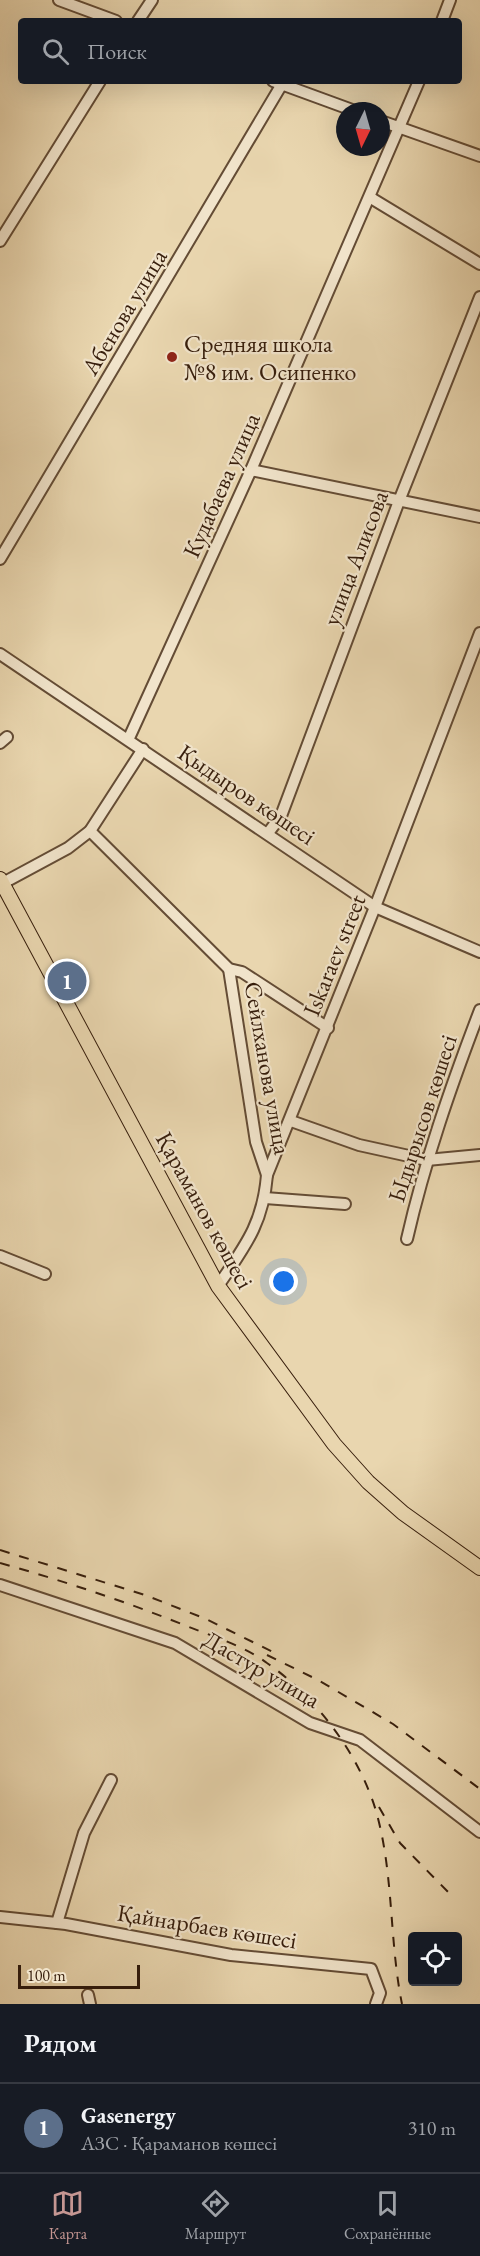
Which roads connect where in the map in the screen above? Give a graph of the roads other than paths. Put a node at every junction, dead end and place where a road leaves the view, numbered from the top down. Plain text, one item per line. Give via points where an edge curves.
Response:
1 (59, 0) edge
2 (152, 0) edge
3 (450, 0) edge
4 (108, 18) edge
5 (140, 18) edge
6 (443, 18) edge
7 (98, 84) edge
8 (277, 84) edge
9 (281, 84) edge
10 (418, 84) edge
11 (336, 104) edge
12 (390, 124) edge
13 (401, 128) junction
14 (480, 156) edge
15 (371, 198) junction
16 (0, 241) edge
17 (480, 264) edge
18 (480, 297) edge
19 (251, 470) junction
20 (399, 501) junction
21 (480, 517) edge
22 (0, 559) edge
23 (480, 633) edge
24 (0, 654) edge
25 (129, 738) junction
26 (143, 749) junction
27 (90, 831) junction
28 (268, 833) junction
29 (1, 883) edge
30 (375, 907) junction
31 (480, 952) edge
32 (229, 969) junction
33 (480, 1010) edge
34 (327, 1028) junction
35 (291, 1121) junction
36 (480, 1155) edge
37 (427, 1160) junction
38 (267, 1175) junction
39 (265, 1198) junction
40 (345, 1204) dead end
41 (407, 1239) dead end
42 (0, 1256) edge
43 (45, 1274) dead end
44 (218, 1286) junction
45 (480, 1568) edge
46 (0, 1585) edge
47 (111, 1780) dead end
48 (480, 1832) edge
49 (0, 1917) edge
50 (57, 1923) junction
51 (376, 2004) edge

1 - 4 street
2 - 5 street
3 - 6 street
7 - 16 street
8 - 22 street, Абенова улица
9 - 11 street
10 - 13 street, Кудабаева улица
12 - 13 street
13 - 14 street
13 - 15 street, Кудабаева улица
15 - 17 street
15 - 19 street, Кудабаева улица
18 - 20 street, улица Алисова
19 - 20 street
19 - 25 street, Кудабаева улица
20 - 21 street
20 - 28 street, улица Алисова via 281,816
23 - 30 street, Iskaraev street
24 - 25 street, Қыдыров көшесі
25 - 26 street, Қыдыров көшесі
26 - 27 street
26 - 28 street, Қыдыров көшесі
27 - 29 street via 68,848
27 - 32 street, Сейлханова улица
28 - 30 street, Қыдыров көшесі
29 - 44 main road, Қараманов көшесі
30 - 31 street, Қыдыров көшесі
30 - 34 street, Iskaraev street
32 - 34 street, Сейлханова улица via 242,972
32 - 38 street, Сейлханова улица via 256,1142
33 - 37 street, Ыдырысов көшесі
34 - 35 street, Iskaraev street
35 - 37 street via 359,1144
35 - 38 street, Iskaraev street
36 - 37 street
37 - 41 street, Ыдырысов көшесі
38 - 39 street, Iskaraev street
39 - 40 street
39 - 44 street, Iskaraev street via 249,1241
42 - 43 street
44 - 45 main road, Қараманов көшесі via 334,1444 368,1482 403,1513
46 - 48 street, Дастур улица via 176,1643 309,1723 360,1740
47 - 50 street via 84,1833
49 - 50 street, Қайнарбаев көшесі
50 - 51 street, Қайнарбаев көшесі via 231,1955 371,1969 380,1993

